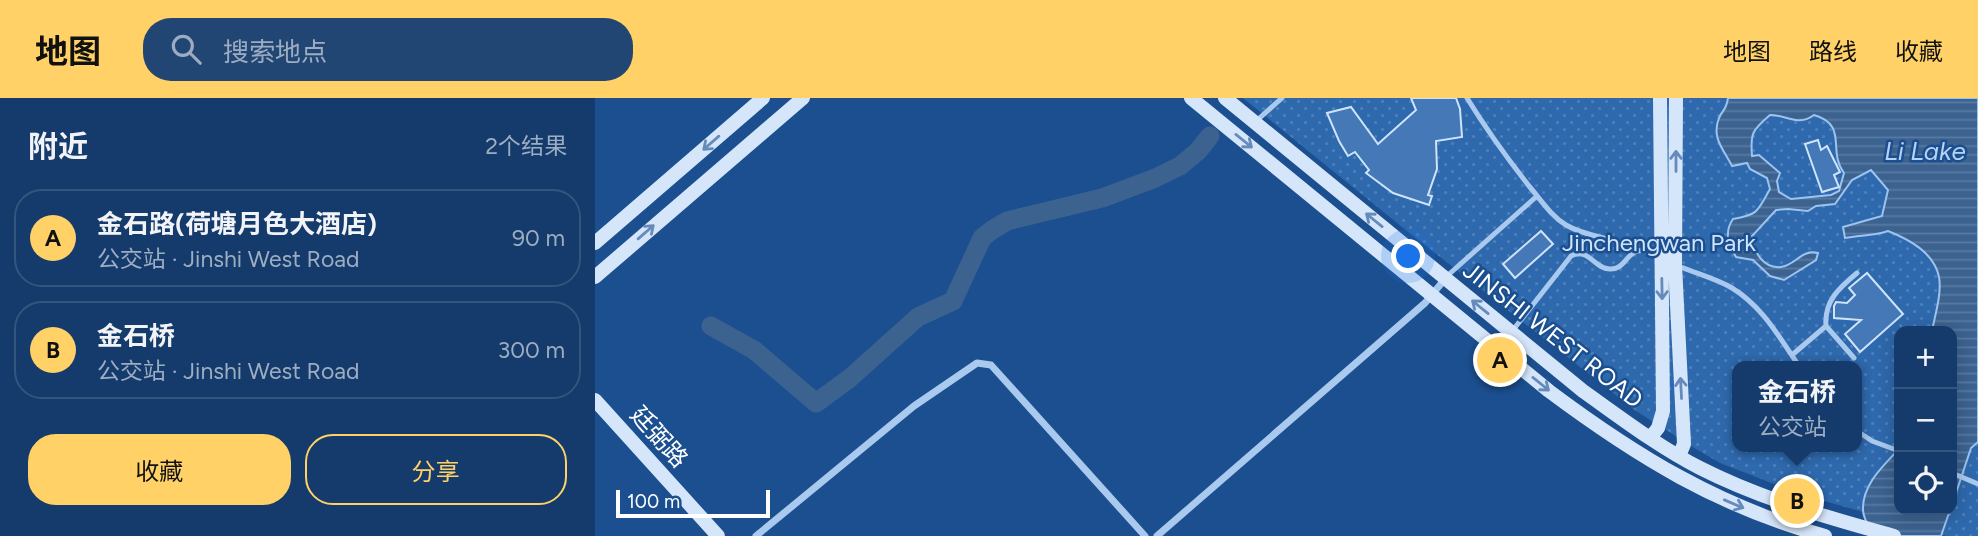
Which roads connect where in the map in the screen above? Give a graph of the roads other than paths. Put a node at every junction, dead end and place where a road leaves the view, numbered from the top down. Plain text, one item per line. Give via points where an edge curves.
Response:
1 (763, 98) edge
2 (803, 98) edge
3 (1191, 98) edge
4 (1224, 98) edge
5 (1282, 98) edge
6 (1467, 98) edge
7 (1660, 98) edge
8 (1676, 98) edge
9 (1255, 122) junction
10 (1538, 196) junction
11 (595, 243) edge
12 (1637, 250) junction
13 (1661, 256) junction
14 (1675, 265) junction
15 (1857, 273) dead end
16 (595, 277) edge
17 (1445, 279) junction
18 (1431, 295) junction
19 (1826, 326) junction
20 (1511, 332) junction
21 (1792, 355) junction
22 (1854, 358) dead end
23 (1795, 361) edge
24 (595, 400) edge
25 (595, 414) edge
26 (1862, 435) edge
27 (1650, 438) junction
28 (1894, 449) edge
29 (1679, 456) junction
30 (1957, 475) edge
31 (1978, 484) edge
32 (708, 536) edge
33 (718, 536) edge
34 (756, 536) edge
35 (1145, 536) edge
36 (1157, 536) edge
37 (1825, 536) edge
38 (1894, 536) edge

1 -> 11 main road
16 -> 2 main road
3 -> 18 main road, JINSHI WEST ROAD
4 - 9 main road, JINSHI WEST ROAD
5 - 9 lane
6 - 10 lane via 1496,145
7 - 13 main road
14 -> 8 main road
17 -> 9 main road, JINSHI WEST ROAD
10 - 12 lane via 1564,224
10 - 17 lane
12 - 13 lane
12 - 20 lane via 1613,270 1586,254 1571,256
13 - 14 lane
13 -> 27 main road via 1663,411
14 - 21 lane via 1731,287 1767,317
29 -> 14 main road via 1684,444
15 - 19 lane via 1836,291 1825,312
17 - 18 street
20 -> 17 main road, JINSHI WEST ROAD
18 - 36 street
18 -> 37 main road, JINSHI WEST ROAD via 1549,391 1630,449 1719,498
19 - 21 lane
19 - 22 lane
20 - 27 main road, JINSHI WEST ROAD
21 - 23 lane
24 - 33 main road, 廷弼路
25 - 32 main road, 廷弼路
26 - 28 lane
27 - 29 main road, JINSHI WEST ROAD
29 - 38 main road, JINSHI WEST ROAD via 1794,508
30 - 31 lane
34 - 35 street via 914,406 977,363 991,365

